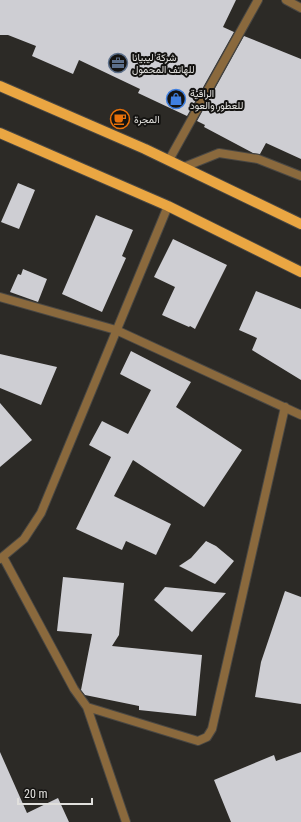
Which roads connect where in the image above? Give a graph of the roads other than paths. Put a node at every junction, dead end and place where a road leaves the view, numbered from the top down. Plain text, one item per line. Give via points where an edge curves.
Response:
1 (258, 0) edge
2 (286, 0) edge
3 (301, 8) edge
4 (0, 86) edge
5 (0, 133) edge
6 (169, 160) junction
7 (184, 167) junction
8 (301, 176) edge
9 (168, 206) junction
10 (301, 224) edge
11 (301, 272) edge
12 (0, 297) edge
13 (116, 330) junction
14 (285, 407) junction
15 (301, 415) edge
16 (2, 558) edge
17 (87, 707) junction
18 (126, 822) edge

1 - 6 street
2 - 3 street
4 - 6 main road
5 - 9 main road
6 - 7 main road
7 - 8 street via 219,154 258,159
7 - 10 main road
9 - 11 main road
9 - 13 street
12 - 13 street
13 - 14 street
13 - 16 street via 42,513 24,540
14 - 15 street
14 - 17 street via 212,729 207,737 198,741
16 - 17 street via 74,689
17 - 18 street

